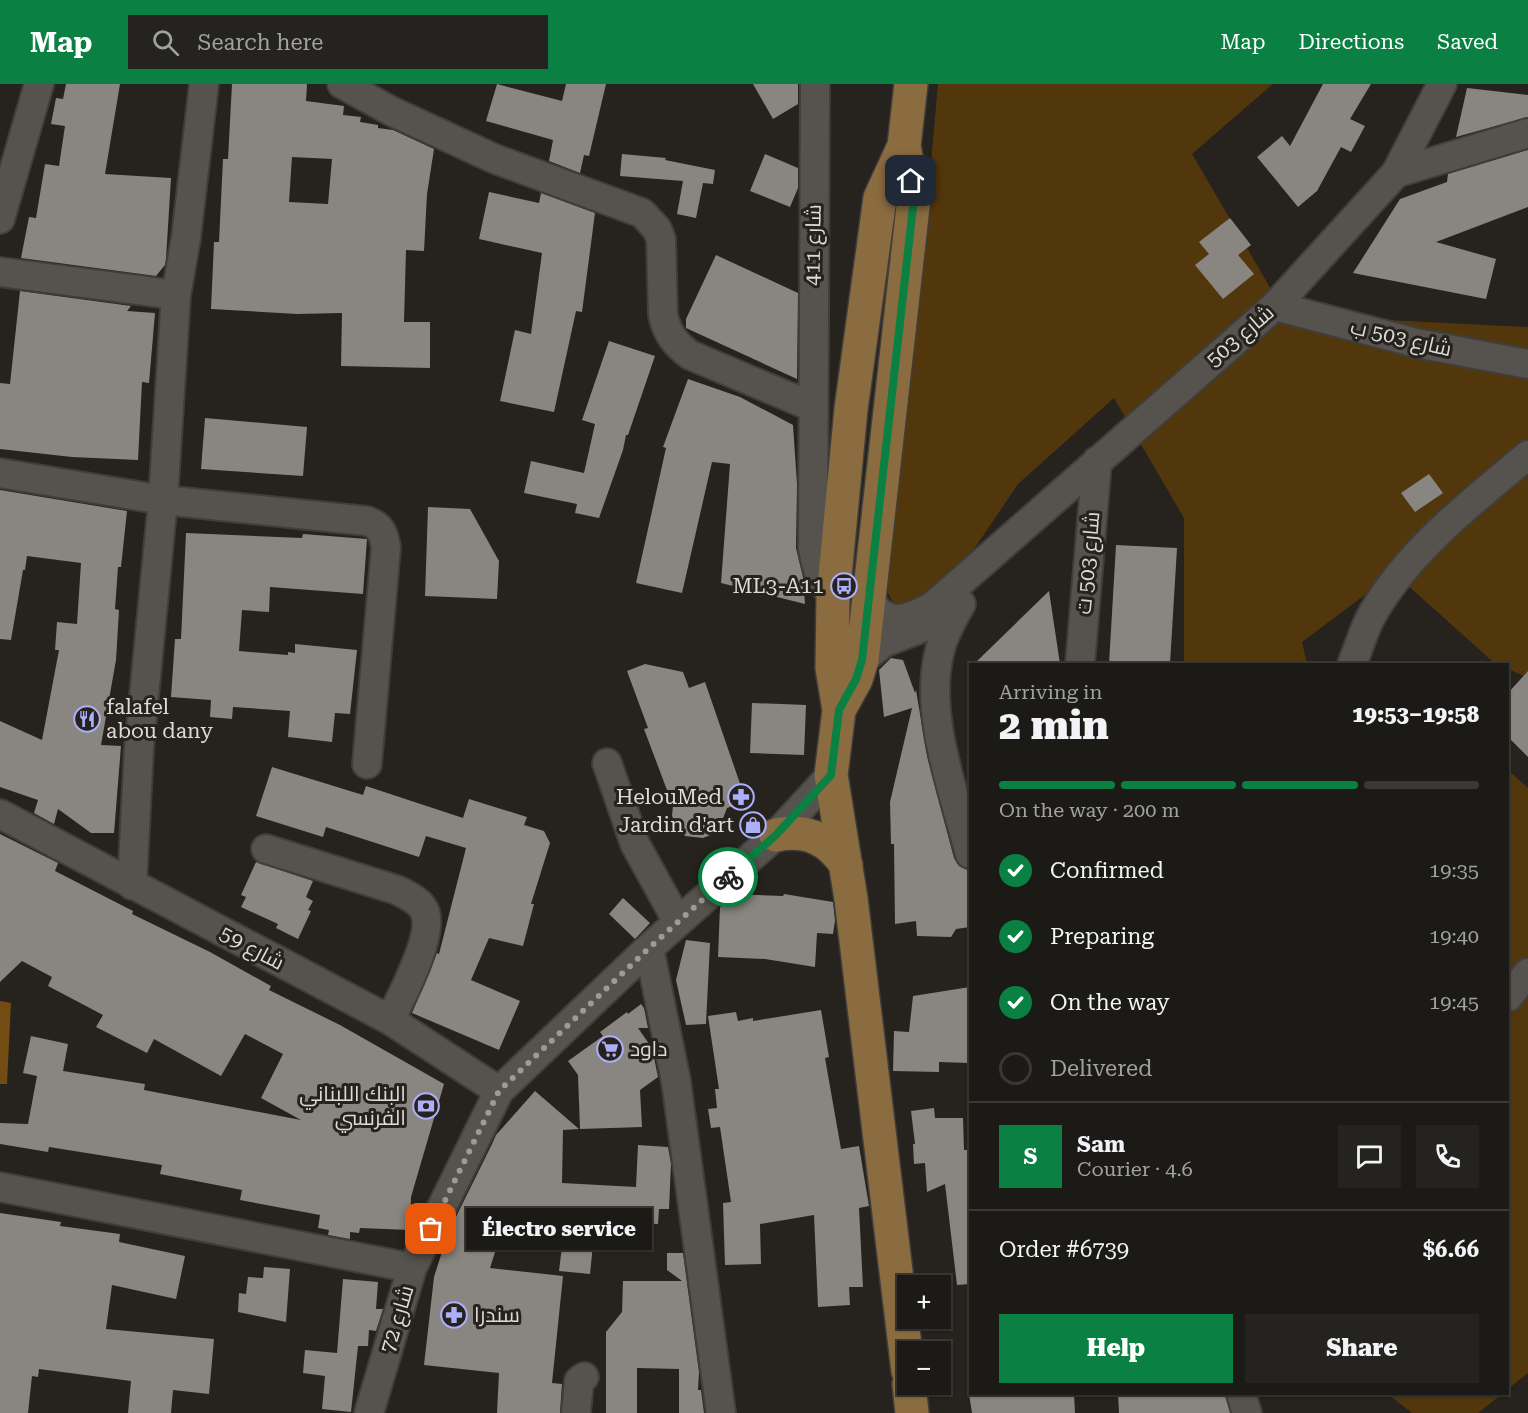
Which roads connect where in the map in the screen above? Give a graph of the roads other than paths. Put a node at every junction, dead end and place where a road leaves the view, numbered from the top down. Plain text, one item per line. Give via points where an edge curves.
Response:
1 (39, 84) edge
2 (204, 84) edge
3 (342, 84) edge
4 (815, 84) edge
5 (911, 84) edge
6 (1442, 84) edge
7 (1528, 133) edge
8 (904, 146) junction
9 (1396, 173) junction
10 (0, 219) edge
11 (0, 272) edge
12 (176, 295) junction
13 (1275, 306) junction
14 (1528, 364) edge
15 (813, 407) junction
16 (1528, 455) edge
17 (1096, 461) junction
18 (0, 473) edge
19 (163, 500) junction
20 (996, 552) junction
21 (868, 595) junction
22 (833, 597) junction
23 (961, 604) junction
24 (862, 660) junction
25 (1080, 663) edge
26 (1352, 663) edge
27 (839, 710) junction
28 (607, 763) dead end
29 (367, 764) dead end
30 (831, 775) junction
31 (0, 814) edge
32 (776, 835) junction
33 (266, 849) dead end
34 (969, 850) edge
35 (846, 866) junction
36 (132, 885) junction
37 (678, 922) junction
38 (649, 948) junction
39 (1528, 973) edge
40 (1509, 996) edge
41 (390, 1020) junction
42 (499, 1091) junction
43 (0, 1187) edge
44 (412, 1268) junction
45 (904, 1341) edge
46 (584, 1377) dead end
47 (910, 1395) edge
48 (1241, 1395) edge
49 (369, 1413) edge
50 (576, 1413) edge
51 (721, 1413) edge
52 (912, 1413) edge
53 (1247, 1413) edge

1 - 10 street
2 - 12 street
3 - 15 street via 495,159 642,213 661,239 663,315 680,348
4 - 15 street, شارع 411
5 - 8 main road
6 - 9 street, شارع 503
7 - 9 street
8 - 21 main road via 914,198
8 - 22 main road via 880,198 851,409
9 - 13 street, شارع 503
11 - 12 street
12 - 19 street
13 - 14 street, شارع 503 ب via 1416,343
13 - 17 street, شارع 503
15 - 22 street, شارع 411 via 813,548 821,581
16 - 26 street via 1445,526 1391,584 1371,615
17 - 20 street, شارع 503
17 - 25 street, شارع 503 ت
18 - 19 street
19 - 29 street via 378,525 386,547
19 - 36 street via 139,748
20 - 21 street via 917,615 903,619 886,617
20 - 23 street
21 - 24 main road
22 - 27 main road via 832,668
23 - 24 street via 942,619 883,643
23 - 34 street via 939,650 935,705
24 - 27 main road
27 - 30 main road
28 - 37 street via 635,844
30 - 32 street, شارع 72
30 - 35 main road
31 - 36 street, شارع 59
32 - 35 main road via 817,837 829,844
32 - 37 street, شارع 72
33 - 41 street via 398,890 416,900 424,910 427,924 422,950
35 - 45 main road
36 - 41 street, شارع 59
37 - 38 street, شارع 72
38 - 42 street, شارع 72
38 - 51 street via 676,1081
39 - 40 street
41 - 42 street, شارع 59
42 - 44 street, شارع 72
43 - 44 street
44 - 49 street, شارع 72
46 - 50 street via 579,1381
47 - 52 main road
48 - 53 street

